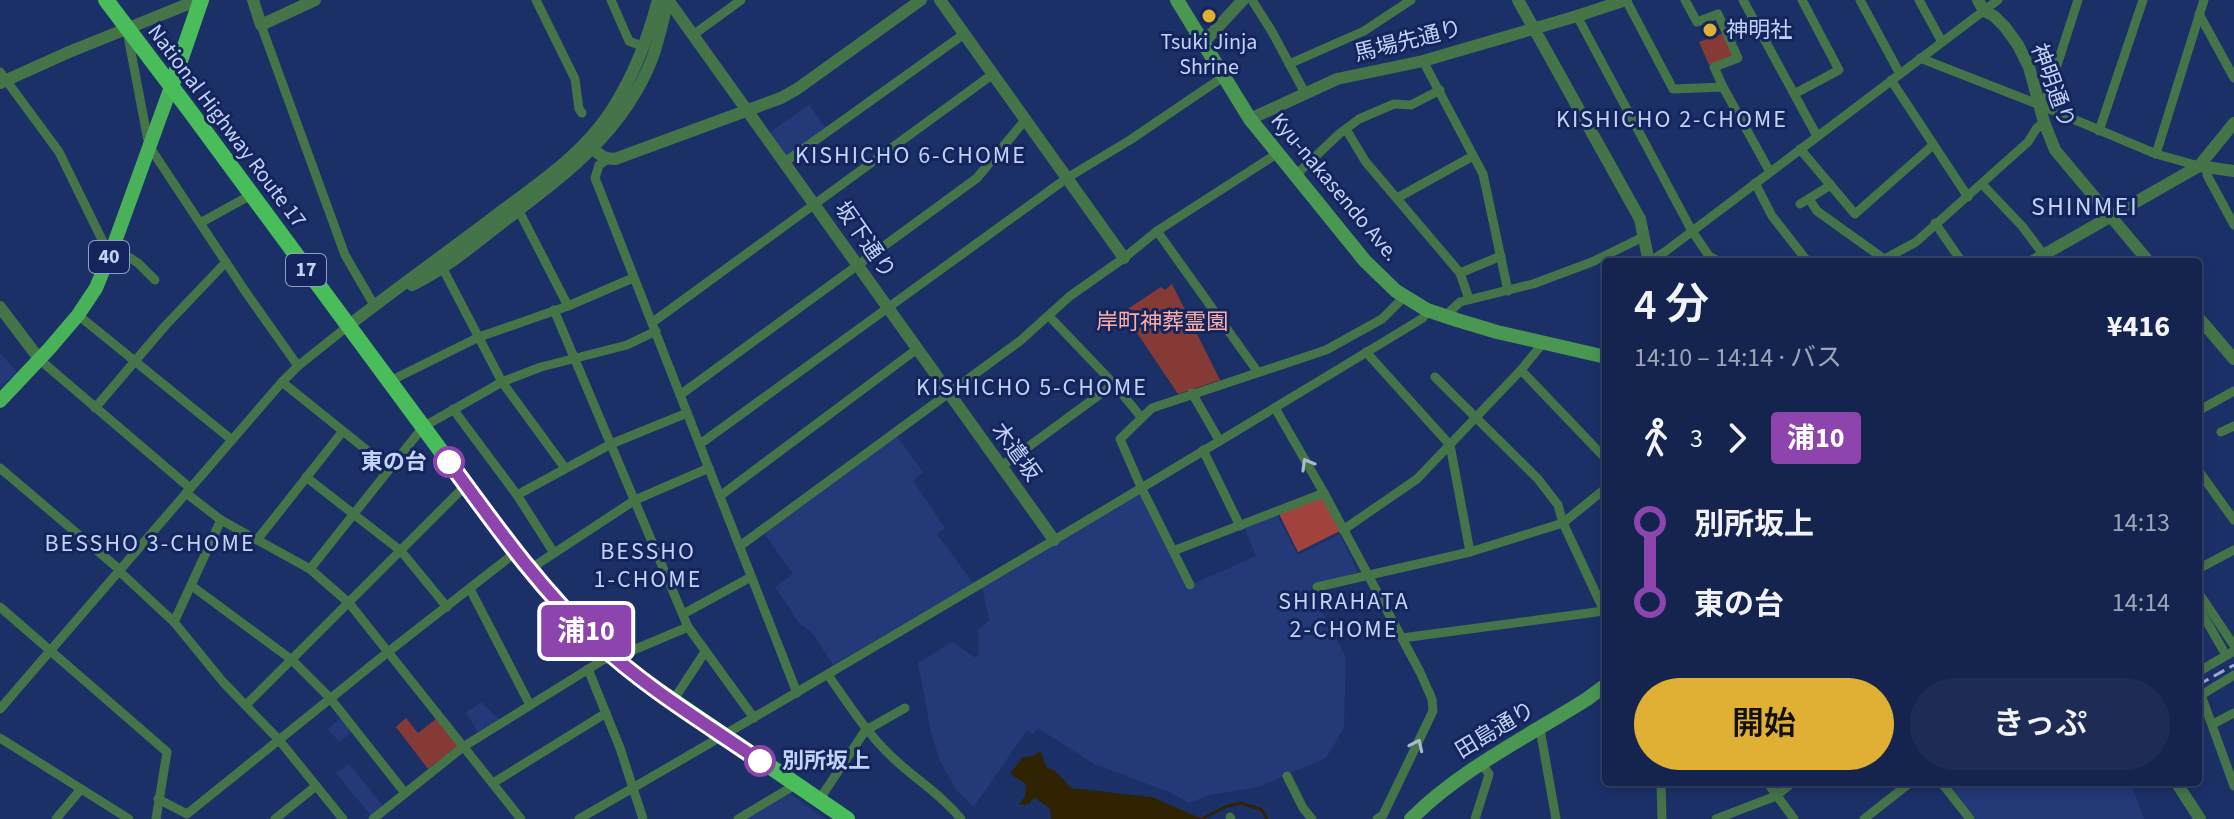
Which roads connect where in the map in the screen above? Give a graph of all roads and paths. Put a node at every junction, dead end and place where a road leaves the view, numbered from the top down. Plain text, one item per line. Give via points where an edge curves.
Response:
1 (106, 0) edge
2 (199, 0) edge
3 (253, 0) edge
4 (315, 0) edge
5 (536, 0) edge
6 (611, 0) edge
7 (658, 0) edge
8 (668, 0) edge
9 (741, 0) edge
10 (921, 0) edge
11 (940, 0) edge
12 (1177, 0) edge
13 (1243, 0) edge
14 (1252, 0) edge
15 (1411, 0) edge
16 (1518, 0) edge
17 (1626, 0) edge
18 (1685, 0) edge
19 (1743, 0) edge
20 (1802, 0) edge
21 (1860, 0) edge
22 (1919, 0) edge
23 (1998, 0) edge
24 (2078, 0) edge
25 (2143, 0) edge
26 (2204, 0) edge
27 (1981, 5) edge
28 (2199, 14) junction
29 (1577, 16) junction
30 (261, 25) junction
31 (1534, 27) junction
32 (127, 29) junction
33 (964, 34) junction
34 (693, 35) junction
35 (1942, 42) junction
36 (1203, 43) junction
37 (644, 47) junction
38 (1920, 58) junction
39 (1423, 61) junction
40 (1289, 64) junction
41 (993, 74) junction
42 (1900, 74) junction
43 (1223, 77) junction
44 (2, 78) edge
45 (2234, 78) edge
46 (1891, 80) junction
47 (171, 87) junction
48 (1723, 87) junction
49 (1440, 90) junction
50 (1305, 93) junction
51 (1794, 94) junction
52 (2040, 105) junction
53 (747, 110) junction
54 (582, 113) dead end
55 (1026, 119) junction
56 (1250, 119) junction
57 (2044, 122) junction
58 (2234, 123) edge
59 (1346, 129) junction
60 (2099, 131) junction
61 (1817, 136) junction
62 (1933, 145) junction
63 (149, 146) junction
64 (593, 149) junction
65 (1800, 149) junction
66 (1278, 153) junction
67 (2156, 154) junction
68 (1473, 156) junction
69 (608, 159) junction
70 (785, 162) junction
71 (2203, 167) junction
72 (2234, 171) edge
73 (1770, 172) junction
74 (1295, 176) junction
75 (1067, 178) junction
76 (1755, 183) junction
77 (1982, 184) junction
78 (1831, 185) junction
79 (251, 195) junction
80 (1968, 197) junction
81 (1397, 198) junction
82 (815, 205) junction
83 (519, 211) junction
84 (2110, 217) junction
85 (200, 223) junction
86 (1935, 223) junction
87 (2234, 225) edge
88 (1157, 231) junction
89 (1692, 231) junction
90 (1643, 237) junction
91 (111, 252) junction
92 (1501, 256) junction
93 (1124, 258) junction
94 (1648, 258) edge
95 (1655, 258) edge
96 (1713, 258) edge
97 (1805, 258) edge
98 (1879, 258) edge
99 (1886, 258) edge
100 (1959, 258) edge
101 (2046, 258) edge
102 (2146, 258) edge
103 (226, 262) junction
104 (859, 266) junction
105 (443, 269) junction
106 (1460, 273) junction
107 (633, 278) junction
108 (155, 280) dead end
109 (1508, 291) junction
110 (1404, 297) junction
111 (1469, 299) junction
112 (374, 305) junction
113 (568, 306) junction
114 (0, 307) edge
115 (888, 307) junction
116 (554, 310) junction
117 (1427, 310) junction
118 (78, 315) junction
119 (1049, 316) junction
120 (1445, 316) junction
121 (2202, 322) edge
122 (348, 326) junction
123 (655, 327) junction
124 (479, 337) junction
125 (1543, 343) junction
126 (917, 349) junction
127 (1366, 352) junction
128 (1602, 356) edge
129 (2234, 359) edge
130 (40, 360) junction
131 (574, 360) junction
132 (135, 361) junction
133 (298, 366) junction
134 (1521, 370) junction
135 (1257, 371) junction
136 (1435, 377) dead end
137 (390, 381) junction
138 (282, 382) junction
139 (502, 382) junction
140 (1114, 384) junction
141 (2234, 391) edge
142 (949, 393) junction
143 (1192, 393) junction
144 (680, 395) junction
145 (0, 401) edge
146 (95, 408) junction
147 (1275, 408) junction
148 (453, 409) junction
149 (2202, 409) edge
150 (687, 413) junction
151 (1141, 417) junction
152 (1477, 417) junction
153 (2234, 426) edge
154 (423, 427) junction
155 (343, 431) junction
156 (2221, 432) dead end
157 (232, 440) junction
158 (1219, 440) junction
159 (611, 444) junction
160 (700, 444) junction
161 (1450, 445) junction
162 (1203, 450) junction
163 (1602, 455) edge
164 (1002, 466) junction
165 (0, 468) edge
166 (389, 468) junction
167 (565, 468) junction
168 (709, 468) junction
169 (2202, 476) edge
170 (306, 477) junction
171 (466, 485) junction
172 (1141, 487) junction
173 (188, 491) junction
174 (1602, 491) edge
175 (1324, 493) junction
176 (517, 495) junction
177 (720, 496) junction
178 (635, 500) junction
179 (353, 513) junction
180 (221, 520) junction
181 (2234, 520) edge
182 (1563, 523) junction
183 (1240, 526) junction
184 (1343, 530) junction
185 (257, 540) junction
186 (1054, 540) junction
187 (740, 546) junction
188 (2234, 550) edge
189 (401, 551) junction
190 (1173, 551) junction
191 (516, 552) junction
192 (1470, 552) junction
193 (554, 553) junction
194 (2202, 567) edge
195 (310, 569) junction
196 (530, 569) junction
197 (120, 570) junction
198 (1367, 575) junction
199 (751, 577) junction
200 (1190, 585) dead end
201 (192, 586) junction
202 (1317, 587) dead end
203 (470, 589) junction
204 (2202, 598) edge
205 (349, 603) junction
206 (0, 607) edge
207 (447, 607) junction
208 (1602, 607) edge
209 (1602, 613) edge
210 (683, 614) junction
211 (174, 622) junction
212 (688, 627) junction
213 (1402, 638) junction
214 (51, 650) junction
215 (2231, 650) edge
216 (388, 652) junction
217 (705, 652) junction
218 (614, 657) junction
219 (292, 660) junction
220 (588, 669) junction
221 (2202, 669) edge
222 (828, 675) junction
223 (2234, 675) edge
224 (1602, 688) edge
225 (797, 693) junction
226 (2202, 694) edge
227 (330, 698) junction
228 (672, 702) junction
229 (2202, 702) edge
230 (246, 705) junction
231 (530, 705) junction
232 (905, 708) dead end
233 (0, 709) edge
234 (606, 713) junction
235 (2234, 713) edge
236 (754, 718) junction
237 (2213, 724) junction
238 (867, 729) junction
239 (1540, 729) junction
240 (724, 736) junction
241 (0, 738) edge
242 (279, 740) junction
243 (463, 747) junction
244 (1481, 763) junction
245 (1287, 776) dead end
246 (493, 783) junction
247 (795, 785) junction
248 (316, 786) junction
249 (1661, 786) edge
250 (1770, 786) edge
251 (1788, 786) edge
252 (1906, 786) edge
253 (1944, 786) edge
254 (2179, 786) edge
255 (2234, 786) edge
256 (633, 788) junction
257 (81, 789) junction
258 (405, 793) junction
259 (1776, 796) junction
260 (158, 799) junction
261 (819, 800) junction
262 (1384, 818) edge
263 (56, 819) edge
264 (129, 819) edge
265 (156, 819) edge
266 (275, 819) edge
267 (343, 819) edge
268 (373, 819) edge
269 (521, 819) edge
270 (579, 819) edge
271 (643, 819) edge
272 (738, 819) edge
273 (847, 819) edge
274 (961, 819) edge
275 (1312, 819) edge
276 (1411, 819) edge
277 (1475, 819) edge
278 (1556, 819) edge
279 (1662, 819) edge
280 (1716, 819) edge
281 (1794, 819) edge
282 (1864, 819) edge
283 (1970, 819) edge
284 (2200, 819) edge

1 - 32 highway, National Highway Route 17 / 17
2 - 32 street
2 - 47 highway
3 - 30 street
4 - 30 street
5 - 54 street via 575,79
6 - 37 street via 629,41
7 - 37 street
8 - 34 street, 坂下通り
8 - 64 street via 640,84
9 - 34 street
10 - 53 street via 797,89
11 - 33 street
12 - 36 main road, Kyu-nakasendo Ave.
13 - 36 street
14 - 40 street
15 - 40 street via 1364,31
16 - 31 street
17 - 29 street, 馬場先通り
17 - 48 street via 1673,89
18 - 48 street via 1697,22 1718,14 1738,58 1714,67
19 - 51 street
20 - 51 street via 1839,70
21 - 42 street
22 - 35 street
23 - 27 street
24 - 52 street
25 - 60 street
26 - 28 street
27 - 35 street
27 - 52 street, 神明通り via 2018,45
28 - 45 street
28 - 67 street
29 - 31 street, 馬場先通り
29 - 89 street
30 - 112 street via 345,255
31 - 39 street, 馬場先通り
31 - 90 street via 1640,219
32 - 44 street
32 - 47 highway, National Highway Route 17 / 17
32 - 63 street
33 - 41 street
33 - 70 street
34 - 53 street, 坂下通り
35 - 38 street
36 - 43 main road, Kyu-nakasendo Ave.
37 - 112 street via 609,113 568,159
38 - 42 street
38 - 52 street
39 - 49 street
39 - 50 street, 馬場先通り via 1337,79
40 - 50 street
41 - 55 street
41 - 82 street
42 - 46 street
43 - 56 main road, Kyu-nakasendo Ave.
43 - 75 street
44 - 91 street via 59,152
46 - 61 street
46 - 62 street
47 - 63 main road, 40
47 - 79 highway, National Highway Route 17 / 17
48 - 73 street
49 - 59 street via 1411,105 1394,104 1374,112
49 - 68 street
50 - 56 street, 馬場先通り
51 - 61 street
52 - 57 street, 神明通り
52 - 60 street
53 - 69 street
53 - 70 street, 坂下通り
55 - 75 street
55 - 104 street via 977,178
56 - 66 main road, Kyu-nakasendo Ave.
57 - 77 street
57 - 84 street, 神明通り via 2055,150
58 - 71 street
59 - 74 street
59 - 81 street
60 - 67 street
61 - 65 street
62 - 78 street via 1855,214
62 - 80 street
63 - 85 street
63 - 91 main road, 40
64 - 69 street
64 - 83 street
65 - 73 street
65 - 78 street
66 - 74 main road, Kyu-nakasendo Ave.
66 - 88 street
67 - 71 street
68 - 81 street
68 - 92 street via 1483,174
69 - 107 street via 599,165 595,178
70 - 82 street, 坂下通り
71 - 72 street
71 - 84 street
71 - 87 street
73 - 76 street
74 - 110 main road, Kyu-nakasendo Ave. via 1370,268
75 - 93 street
75 - 115 street
76 - 89 street
76 - 97 street via 1772,216
77 - 80 street
77 - 101 street
78 - 98 street via 1805,202
79 - 85 street
79 - 122 highway, National Highway Route 17 / 17
80 - 86 street
81 - 106 street
82 - 104 street, 坂下通り
82 - 123 street
83 - 105 street
83 - 113 street
84 - 101 street
84 - 102 street, 神明通り
85 - 103 street
86 - 99 street via 1916,242
86 - 100 street
88 - 93 street
88 - 135 street
89 - 95 street
89 - 96 street
90 - 94 street
90 - 109 street via 1592,262
91 - 108 street via 138,263
91 - 118 main road, 40
92 - 106 street
92 - 109 street
93 - 119 street
103 - 132 street
103 - 133 street
104 - 115 street, 坂下通り
104 - 144 street
105 - 112 street
105 - 124 street
106 - 111 street
107 - 113 street
107 - 123 street
109 - 111 street
110 - 117 main road, Kyu-nakasendo Ave.
110 - 135 street via 1382,319 1326,350
111 - 120 street
112 - 122 street
113 - 116 street
114 - 130 street
115 - 126 street, 坂下通り
115 - 160 street
116 - 124 street
116 - 131 street
117 - 120 main road, Kyu-nakasendo Ave.
117 - 127 street via 1423,318
118 - 130 main road, 40
118 - 132 street
119 - 140 street
119 - 142 street
120 - 125 main road, Kyu-nakasendo Ave.
121 - 129 street
122 - 133 street
122 - 137 highway, National Highway Route 17 / 17
123 - 131 street via 627,345
123 - 144 street
124 - 137 street
124 - 139 street
125 - 128 main road, Kyu-nakasendo Ave.
125 - 134 street
126 - 142 street, 木遣坂
126 - 177 street
127 - 147 street
127 - 161 street
130 - 145 main road, 40
130 - 146 street
131 - 139 street
131 - 159 street
132 - 146 street
132 - 157 street
133 - 138 street
134 - 152 street
134 - 163 street
135 - 143 street
136 - 152 street
137 - 154 highway, National Highway Route 17 / 17
138 - 155 street
138 - 157 street
139 - 148 street
139 - 167 street
140 - 151 street
140 - 164 street
141 - 149 street
142 - 164 street, 木遣坂
142 - 187 street
143 - 151 street
143 - 158 street
144 - 150 street
146 - 173 street
147 - 158 street
175 -> 147 street
148 - 154 street
148 - 176 street
150 - 159 street
150 - 160 street
151 - 172 street via 1120,439
152 - 161 street
152 - 182 street via 1538,479 1558,505
153 - 156 street
154 - 166 street
154 - 171 highway, National Highway Route 17 / 17
155 - 166 street
155 - 170 street
157 - 173 street
158 - 162 street
159 - 167 street
159 - 178 street
160 - 168 street
161 - 184 street via 1417,479
161 - 192 street
162 - 172 street
162 - 183 street
164 - 186 street, 木遣坂
165 - 197 street
166 - 179 street
167 - 176 street
168 - 177 street
168 - 178 street
169 - 181 street
170 - 179 street
170 - 185 street
171 - 189 street
171 - 191 highway, National Highway Route 17 / 17
172 - 186 street
172 - 190 street
173 - 180 street
173 - 197 street
174 - 182 street
175 - 183 street
175 - 184 street
176 - 193 street
177 - 187 street
178 - 193 street
178 - 210 street
179 - 189 street
179 - 195 street
180 - 185 street
180 - 201 street
182 - 192 street
182 - 208 street
183 - 190 street
184 - 198 street
185 - 195 street
186 - 222 street
187 - 199 street
188 - 194 street
189 - 205 street
189 - 207 street
190 - 200 street
191 - 196 highway, National Highway Route 17 / 17
191 - 203 street
192 - 198 street
193 - 196 street
195 - 205 street
196 - 218 highway, National Highway Route 17 / 17
197 - 211 street
197 - 214 street
198 - 202 street
198 - 213 street
199 - 210 street
199 - 225 street
201 - 211 street
201 - 219 street
203 - 207 street
203 - 231 street
204 - 215 street
205 - 216 street
205 - 219 street
206 - 214 street
207 - 216 street
209 - 213 street
210 - 212 street
211 - 230 street
212 - 217 street
212 - 218 street
262 -> 213 street via 1433,711
214 - 233 street
214 - 260 street via 167,752
215 - 221 street
216 - 227 street
216 - 243 street
217 - 228 street
217 - 236 street
218 - 220 street
218 - 228 highway, National Highway Route 17 / 17
219 - 227 street
219 - 230 street
220 - 231 street
220 - 234 street
222 - 225 street
222 - 238 street
223 - 226 street
224 - 239 main road, 田島通り
225 - 236 street
227 - 242 street
227 - 258 street
228 - 240 highway, National Highway Route 17 / 17
229 - 237 street
230 - 242 street
231 - 243 street
232 - 238 street
234 - 246 street
234 - 256 street
235 - 237 street
236 - 240 street
237 - 255 street
238 - 261 street
238 - 274 street
239 - 244 main road, 田島通り
239 - 278 street
240 - 247 highway, National Highway Route 17 / 17
240 - 256 street
241 - 257 street
242 - 248 street
242 - 260 street via 187,814
243 - 246 street
243 - 258 street
244 - 276 main road, 田島通り
244 - 277 street via 1489,774
245 - 275 street
246 - 269 street
247 - 261 highway, National Highway Route 17 / 17
247 - 272 street
248 - 266 street
248 - 267 street
249 - 279 street
250 - 259 street
251 - 259 street
252 - 282 street
253 - 283 street
254 - 284 street
256 - 270 street
256 - 271 street
257 - 263 street
257 - 264 street
258 - 268 street
259 - 280 street
259 - 281 street
260 - 265 street
261 - 273 highway, National Highway Route 17 / 17

